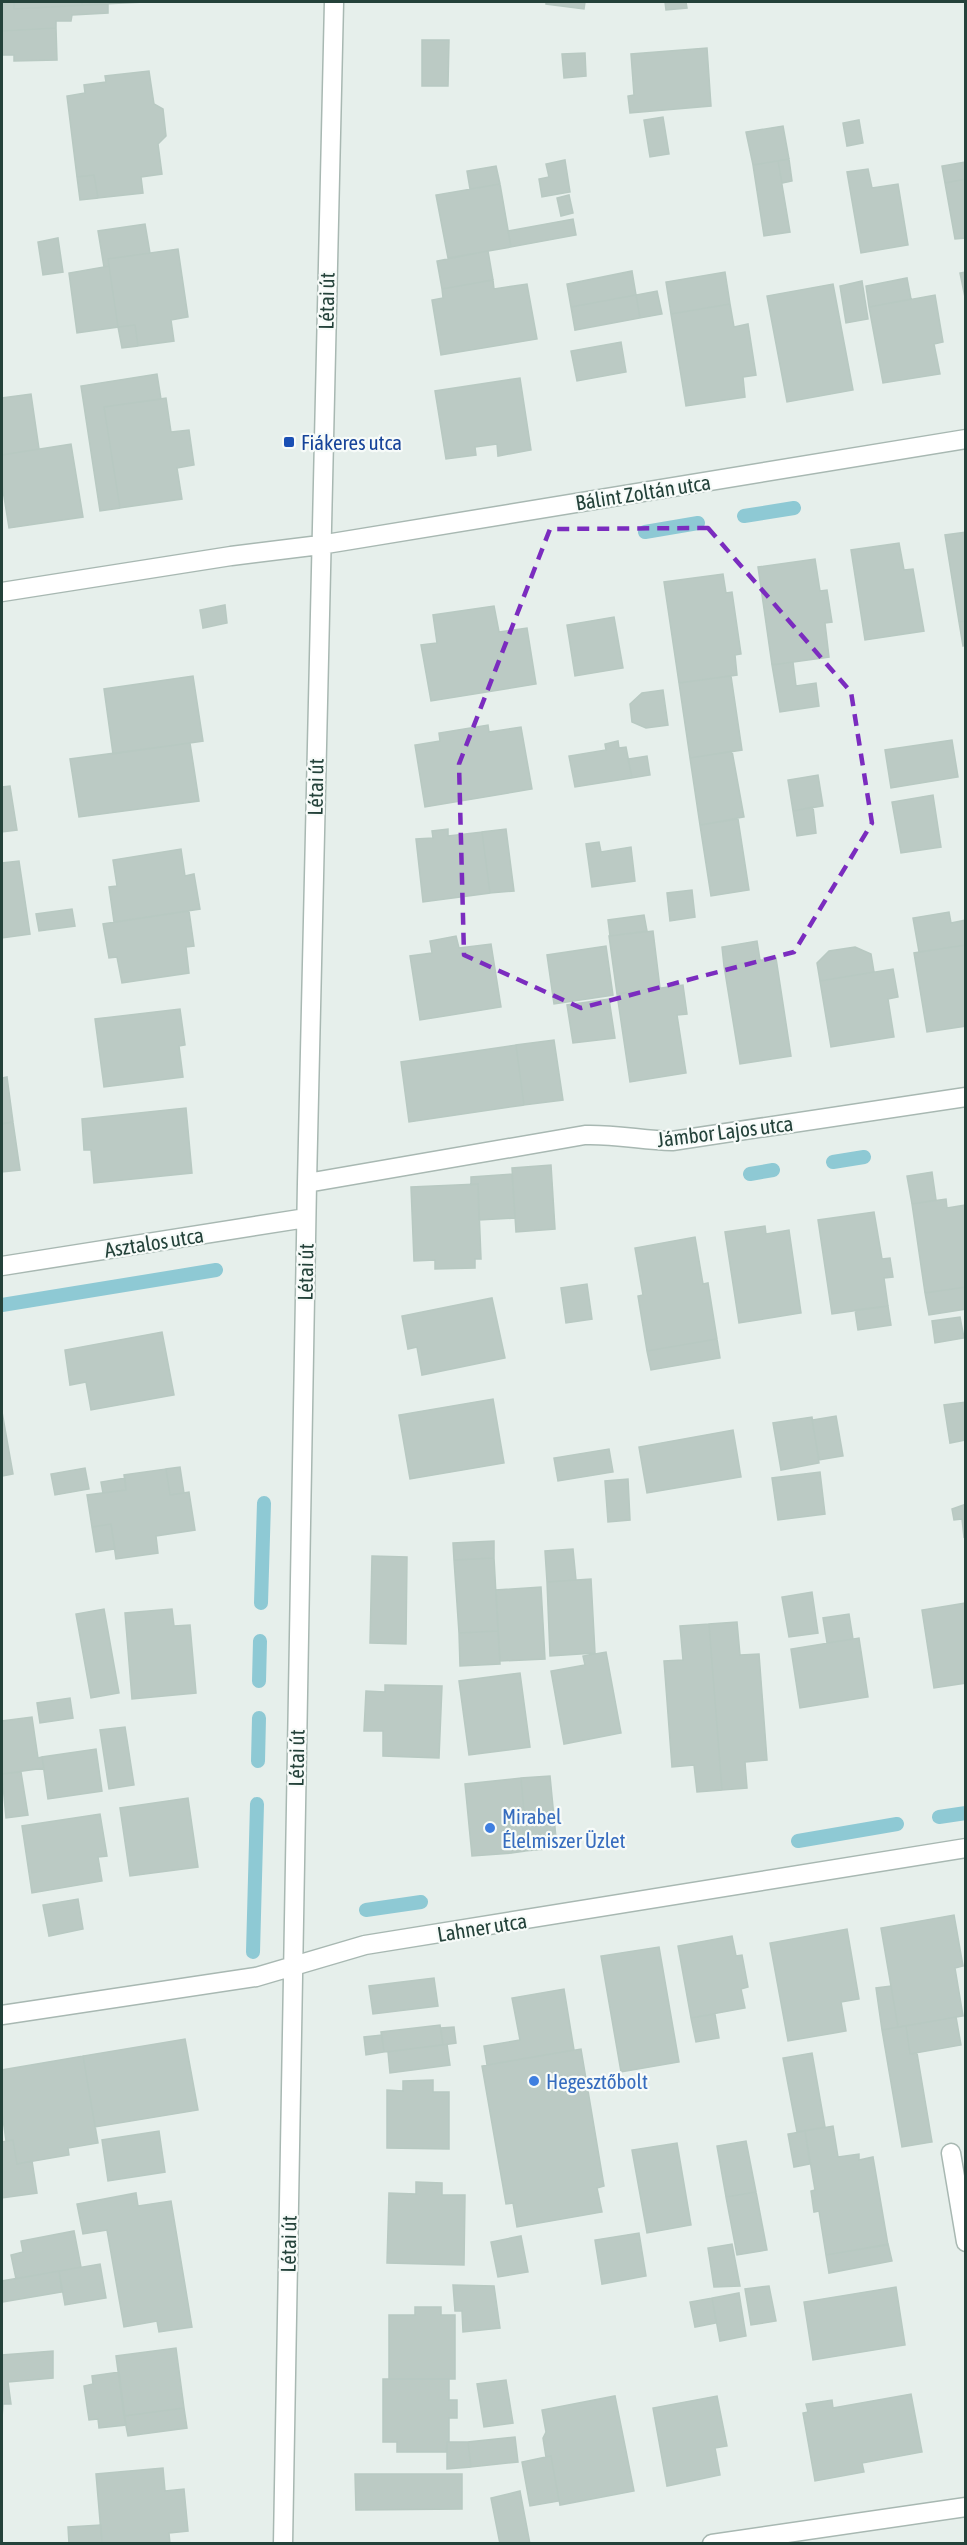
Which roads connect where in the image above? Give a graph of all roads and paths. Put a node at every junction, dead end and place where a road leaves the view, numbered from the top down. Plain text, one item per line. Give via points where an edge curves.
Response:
1 (334, 2) edge
2 (966, 439) edge
3 (320, 545) junction
4 (2, 592) edge
5 (966, 1097) edge
6 (307, 1184) junction
7 (306, 1218) junction
8 (2, 1266) edge
9 (966, 1848) edge
10 (292, 1968) junction
11 (2, 2015) edge
12 (951, 2153) dead end
13 (966, 2242) edge
14 (966, 2506) edge
15 (283, 2544) edge
16 (712, 2544) edge

1 - 3 street, Létai út
2 - 3 street, Bálint Zoltán utca
3 - 4 street
3 - 6 street, Létai út
5 - 6 street, Jámbor Lajos utca via 672,1141 585,1135
6 - 7 street, Létai út
7 - 8 street, Asztalos utca
7 - 10 street, Létai út
9 - 10 street, Lahner utca via 365,1946
10 - 11 street, Lahner utca via 256,1977
10 - 15 street, Létai út
12 - 13 street
14 - 16 street

